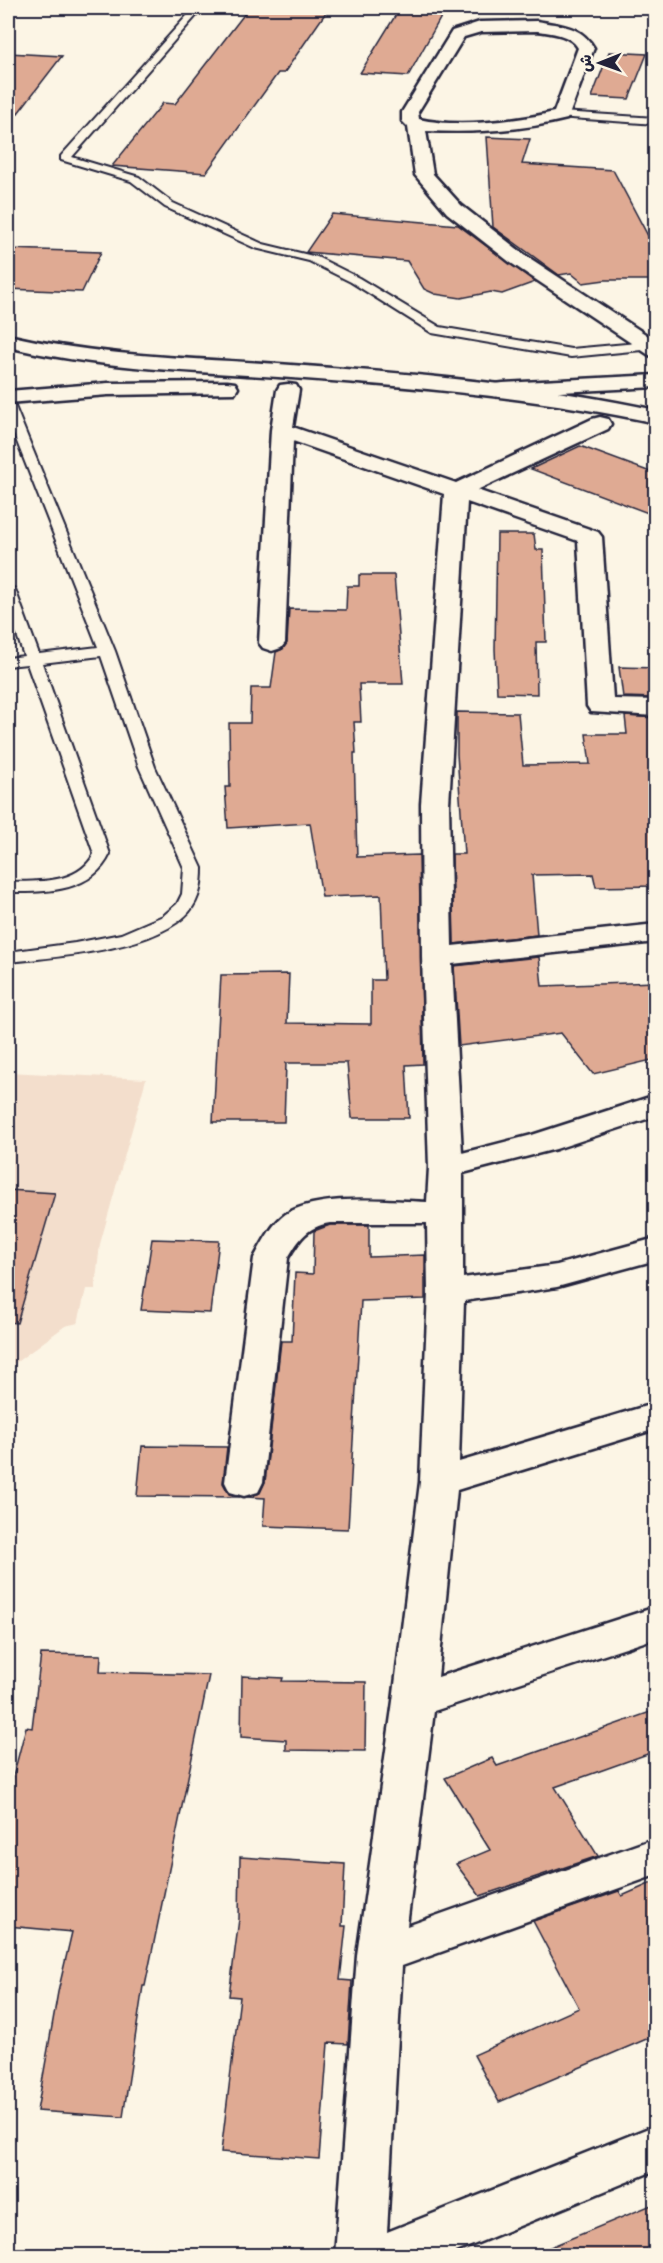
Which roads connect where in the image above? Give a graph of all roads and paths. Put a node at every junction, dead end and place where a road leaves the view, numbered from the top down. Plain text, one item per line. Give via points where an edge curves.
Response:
1 (198, 8) edge
2 (561, 115) junction
3 (656, 121) edge
4 (416, 125) junction
5 (8, 341) edge
6 (652, 348) edge
7 (656, 381) edge
8 (503, 389) junction
9 (288, 390) junction
10 (8, 397) edge
11 (8, 404) edge
12 (656, 417) edge
13 (600, 424) junction
14 (282, 430) junction
15 (656, 437) edge
16 (456, 491) junction
17 (8, 589) edge
18 (272, 643) dead end
19 (107, 651) junction
20 (31, 659) junction
21 (8, 662) edge
22 (656, 708) edge
23 (8, 888) edge
24 (656, 933) edge
25 (8, 957) edge
26 (437, 957) junction
27 (656, 1105) edge
28 (446, 1167) junction
29 (444, 1213) junction
30 (656, 1249) edge
31 (446, 1292) junction
32 (656, 1416) edge
33 (244, 1482) dead end
34 (438, 1482) junction
35 (656, 1622) edge
36 (414, 1701) junction
37 (656, 1856) edge
38 (380, 1955) junction
39 (656, 2147) edge
40 (360, 2256) edge
41 (386, 2256) edge

1 - 6 lane via 65,158 135,179 169,205 260,246 313,259 436,330 572,353
2 - 3 lane
2 - 4 street via 486,126
2 - 4 street via 586,48 581,39 568,32 537,26 480,27 458,34 410,112
4 - 6 street via 424,175 454,208 518,259
5 - 8 street via 109,359
7 - 8 street
8 - 12 street
9 - 10 street via 120,388
9 - 13 street via 475,404
9 - 14 street
11 - 19 lane
13 - 15 street
13 - 16 street
14 - 16 street
14 - 18 street
16 - 22 street via 590,537 600,706
16 - 26 street via 435,804
17 - 20 lane
19 - 20 lane
19 - 25 lane via 147,766 193,868 194,886 183,908 161,926 93,945
20 - 21 lane
20 - 23 lane via 102,854 94,869 74,880
24 - 26 street
26 - 28 street
27 - 28 street via 544,1142
28 - 29 street
29 - 31 street
29 - 33 street via 338,1212 303,1218 287,1230 271,1258
30 - 31 street via 556,1276
31 - 34 street
32 - 34 street
34 - 36 street
35 - 36 street
36 - 38 street
37 - 38 street
38 - 40 street
39 - 41 street

